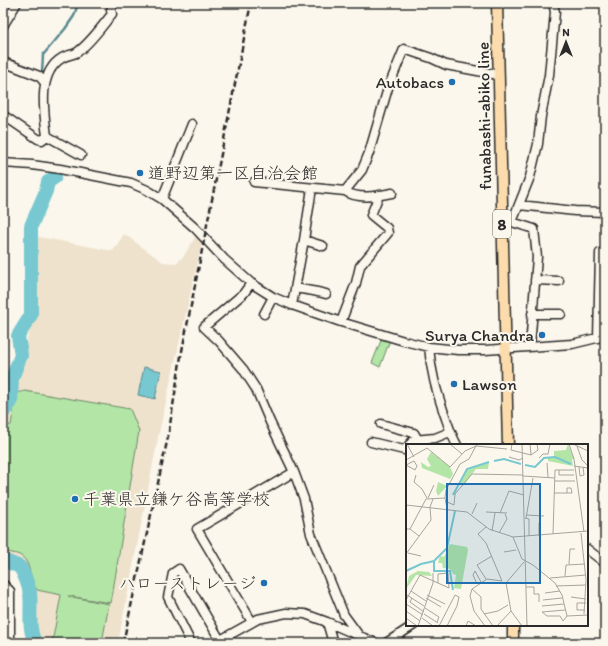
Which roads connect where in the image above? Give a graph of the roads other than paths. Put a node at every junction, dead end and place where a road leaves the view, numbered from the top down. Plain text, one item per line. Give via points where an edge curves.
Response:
1 (17, 3) edge
2 (113, 3) edge
3 (497, 3) edge
4 (553, 3) edge
5 (3, 26) edge
6 (3, 62) edge
7 (499, 75) junction
8 (45, 82) junction
9 (3, 115) edge
10 (192, 124) dead end
11 (47, 136) junction
12 (81, 156) dead end
13 (3, 163) edge
14 (254, 182) dead end
15 (312, 188) junction
16 (345, 191) junction
17 (392, 193) dead end
18 (379, 195) junction
19 (162, 200) junction
20 (519, 205) junction
21 (605, 212) edge
22 (507, 221) junction
23 (304, 240) junction
24 (323, 246) dead end
25 (600, 253) dead end
26 (535, 280) junction
27 (558, 281) dead end
28 (251, 283) junction
29 (295, 288) junction
30 (326, 294) dead end
31 (273, 297) junction
32 (292, 305) junction
33 (264, 314) dead end
34 (532, 314) junction
35 (561, 314) dead end
36 (340, 322) junction
37 (601, 337) edge
38 (429, 347) junction
39 (530, 347) junction
40 (505, 349) junction
41 (381, 424) dead end
42 (450, 432) junction
43 (418, 440) junction
44 (371, 442) dead end
45 (410, 444) edge
46 (456, 444) edge
47 (508, 444) edge
48 (406, 448) edge
49 (294, 472) junction
50 (588, 550) edge
51 (605, 563) edge
52 (3, 584) edge
53 (252, 622) junction
54 (328, 622) junction
55 (412, 626) edge
56 (513, 626) edge
57 (360, 637) junction
58 (218, 642) edge
59 (10, 643) edge
60 (191, 643) edge
61 (334, 643) edge
62 (376, 643) edge
63 (386, 643) edge
64 (513, 643) edge

1 - 5 street
2 - 8 street via 112,14 76,53 62,57 53,66
3 - 7 main road, funabashi-abiko line / 8
4 - 20 street via 549,75 530,177
6 - 8 street via 39,76
7 - 16 street via 446,65 404,49 388,88 362,170
7 - 22 main road, funabashi-abiko line / 8
8 - 11 street via 43,104
9 - 11 street via 38,139 42,140
10 - 19 street
11 - 12 street
13 - 19 street via 53,168 115,179 147,190
14 - 15 street
15 - 16 street
15 - 23 street
16 - 18 street via 363,196
17 - 18 street
18 - 36 street via 371,215 387,228 388,233 360,266
19 - 28 street via 195,228
20 - 21 street
20 - 22 street
22 - 26 street via 534,229 537,257
22 - 40 main road, funabashi-abiko line / 8
23 - 24 street
23 - 29 street
25 - 37 street
26 - 27 street
26 - 34 street
28 - 31 street
28 - 49 street via 204,327 243,369 256,389
29 - 30 street
29 - 32 street
31 - 32 street
31 - 33 street
32 - 36 street
34 - 35 street
34 - 39 street
36 - 38 street
37 - 39 street via 572,344
38 - 40 street via 458,350
38 - 42 street via 430,369
39 - 40 street
40 - 47 main road, funabashi-abiko line / 8
41 - 43 street via 414,433
42 - 43 street via 435,438
42 - 46 street
43 - 45 street
44 - 48 street via 404,450
49 - 53 street via 197,529
49 - 57 street via 304,499 311,534 336,598 344,615
50 - 51 street
52 - 59 street via 10,591
53 - 54 street via 286,613 305,614
53 - 58 street
54 - 57 street
54 - 61 street
55 - 63 street
56 - 64 main road
57 - 62 street
58 - 60 street via 179,569 173,573 168,597

